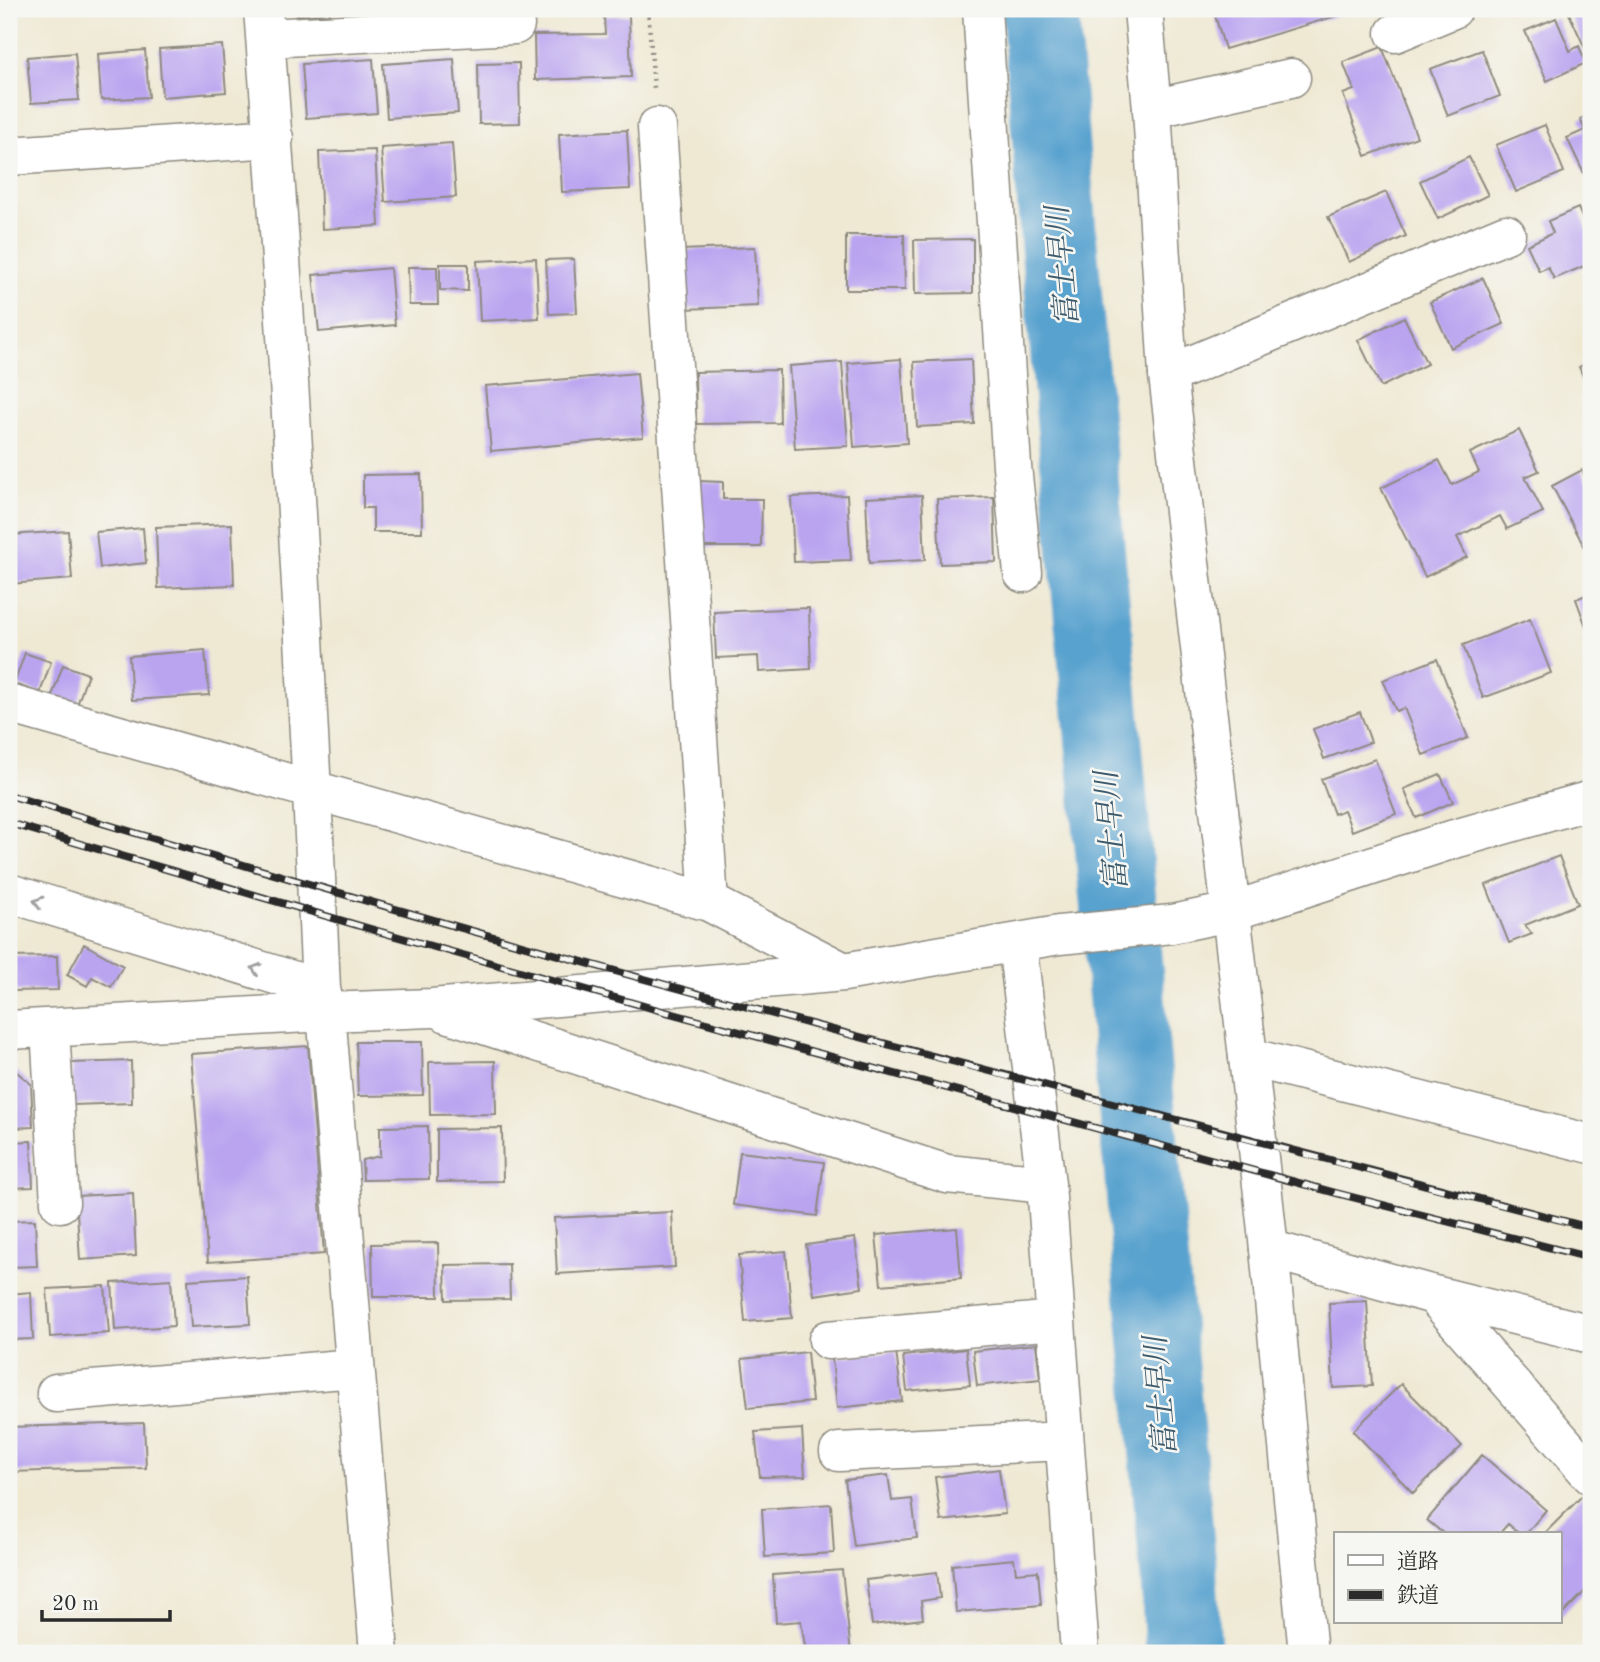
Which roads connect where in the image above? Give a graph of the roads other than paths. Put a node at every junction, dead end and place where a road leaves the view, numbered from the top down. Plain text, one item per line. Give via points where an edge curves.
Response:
1 (982, 9) edge
2 (1143, 9) edge
3 (1453, 9) edge
4 (265, 24) edge
5 (515, 25) dead end
6 (1395, 33) dead end
7 (1291, 78) dead end
8 (1152, 109) junction
9 (657, 127) road end
10 (274, 138) junction
11 (9, 156) edge
12 (1506, 234) dead end
13 (1168, 375) junction
14 (1023, 573) dead end
15 (9, 704) edge
16 (313, 790) junction
17 (1591, 800) edge
18 (9, 893) edge
19 (709, 902) junction
20 (1230, 912) junction
21 (1017, 943) junction
22 (845, 972) junction
23 (323, 1000) junction
24 (432, 1008) junction
25 (50, 1028) junction
26 (9, 1030) edge
27 (1248, 1057) junction
28 (1591, 1144) edge
29 (1046, 1184) junction
30 (60, 1203) dead end
31 (1269, 1249) junction
32 (1434, 1295) junction
33 (1056, 1320) junction
34 (1591, 1334) edge
35 (828, 1340) dead end
36 (355, 1368) junction
37 (57, 1393) dead end
38 (1064, 1441) junction
39 (839, 1452) dead end
40 (1591, 1475) edge
41 (379, 1653) edge
42 (1080, 1653) edge
43 (1308, 1653) edge

1 - 14 street
2 - 8 street
3 - 6 street
4 - 5 street
4 - 10 street
7 - 8 street
8 - 13 street
9 - 19 street
10 - 11 street
10 - 16 street
12 - 13 street
13 - 20 street
15 - 16 street
16 - 19 street
16 - 23 street
17 - 20 street
23 -> 18 street
19 - 22 street
20 - 21 street via 1172,924
20 - 27 street
21 - 22 street
21 - 29 street
22 - 24 street
23 - 24 street
23 - 25 street
23 - 36 street
24 - 29 street via 947,1174
25 - 26 street
25 - 30 street
27 - 28 street
27 - 31 street
29 - 33 street
31 - 32 street
31 - 43 street
32 - 34 street
32 - 40 street
33 - 35 street
33 - 38 street
36 - 37 street
36 - 41 street
38 - 39 street
38 - 42 street

